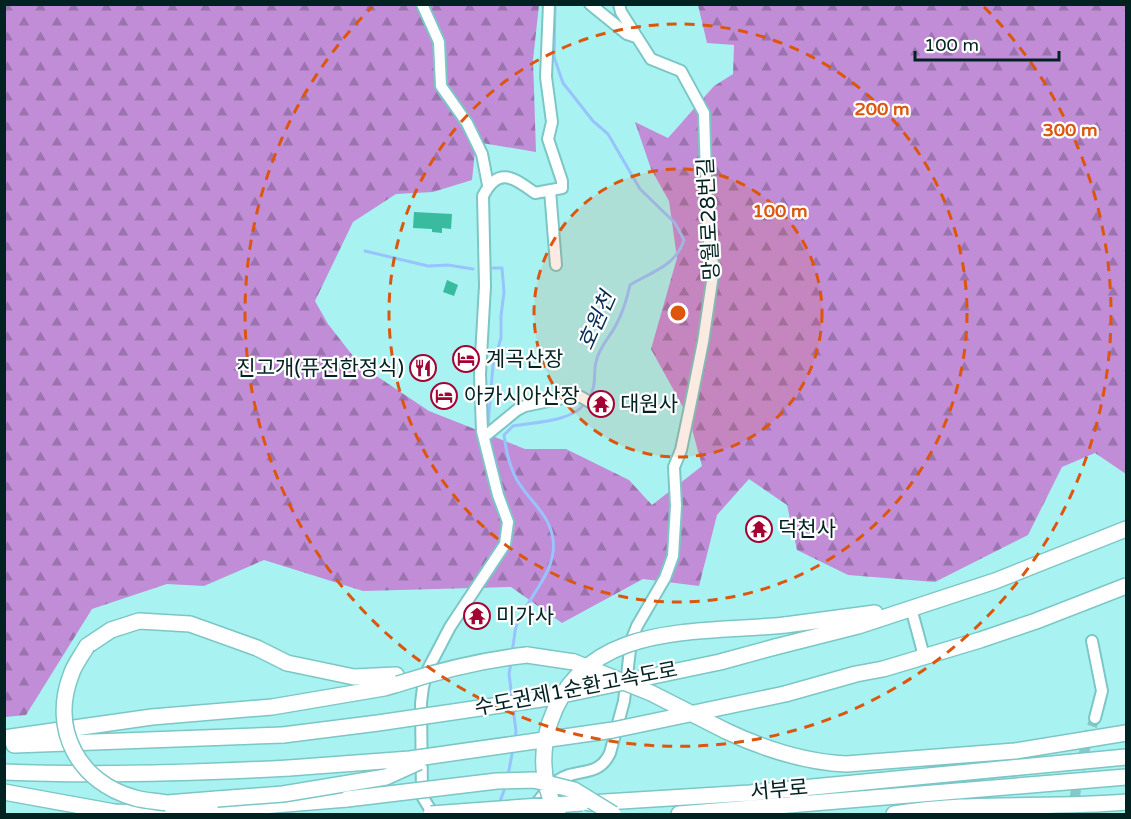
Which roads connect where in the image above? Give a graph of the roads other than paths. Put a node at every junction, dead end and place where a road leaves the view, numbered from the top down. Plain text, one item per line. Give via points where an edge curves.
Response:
1 (422, 4) edge
2 (549, 4) edge
3 (590, 4) edge
4 (619, 4) edge
5 (636, 37) junction
6 (488, 185) junction
7 (550, 190) junction
8 (556, 265) dead end
9 (595, 405) dead end
10 (484, 437) junction
11 (1126, 530) edge
12 (1126, 586) edge
13 (911, 608) junction
14 (1092, 641) dead end
15 (924, 656) junction
16 (397, 680) junction
17 (1095, 717) tunnel mouth
18 (1126, 733) edge
19 (4, 738) edge
20 (4, 745) edge
21 (439, 754) junction
22 (1126, 757) edge
23 (4, 772) edge
24 (1126, 777) edge
25 (4, 792) edge
26 (1126, 802) edge
27 (432, 814) edge
28 (530, 814) edge
29 (558, 814) edge
30 (613, 814) edge
31 (679, 814) edge
32 (894, 814) edge

1 - 6 street via 439,42 441,86 467,123 482,154
2 - 7 street via 546,77 552,122 548,139 562,181 562,188
3 - 5 street
4 - 5 street
5 - 28 street, 망월로28번길 via 651,59 681,70 704,112 708,237 714,268 691,402 674,467 673,556 666,579 631,641 615,739 606,761 556,781
6 - 7 street via 498,177 513,177 535,193
6 - 10 street via 483,196 485,286 480,374
7 - 8 street
9 - 10 street via 581,397 525,406
10 - 27 street via 508,522 505,544 450,627 427,670 421,703 422,796
11 - 13 highway, 수도권제1순환고속도로 via 995,581
12 - 15 highway, 수도권제1순환고속도로 via 1036,621
13 - 15 street
13 - 20 highway, 수도권제1순환고속도로, bridge via 720,662 548,698 283,735
13 - 29 highway, bridge via 785,625 656,636 622,645 575,677 555,710 543,760
14 - 17 street via 1102,691
15 - 21 highway, 수도권제1순환고속도로, bridge via 785,694 613,730
16 - 18 highway, bridge via 527,655 574,662 774,751 846,764 1015,751
16 - 19 highway via 384,688 272,707 152,717
16 - 21 highway, bridge via 354,677 287,663 190,624 139,621 111,630 87,646 71,674 64,704 64,727 72,749 102,784 135,798 167,803 283,794 386,777
21 - 23 highway, 수도권제1순환고속도로, bridge via 210,772
22 - 27 highway, 서부로, bridge via 750,793
24 - 31 highway, 서부로
25 - 30 highway, bridge via 114,812 169,814 534,780 574,790
26 - 32 highway via 999,805

